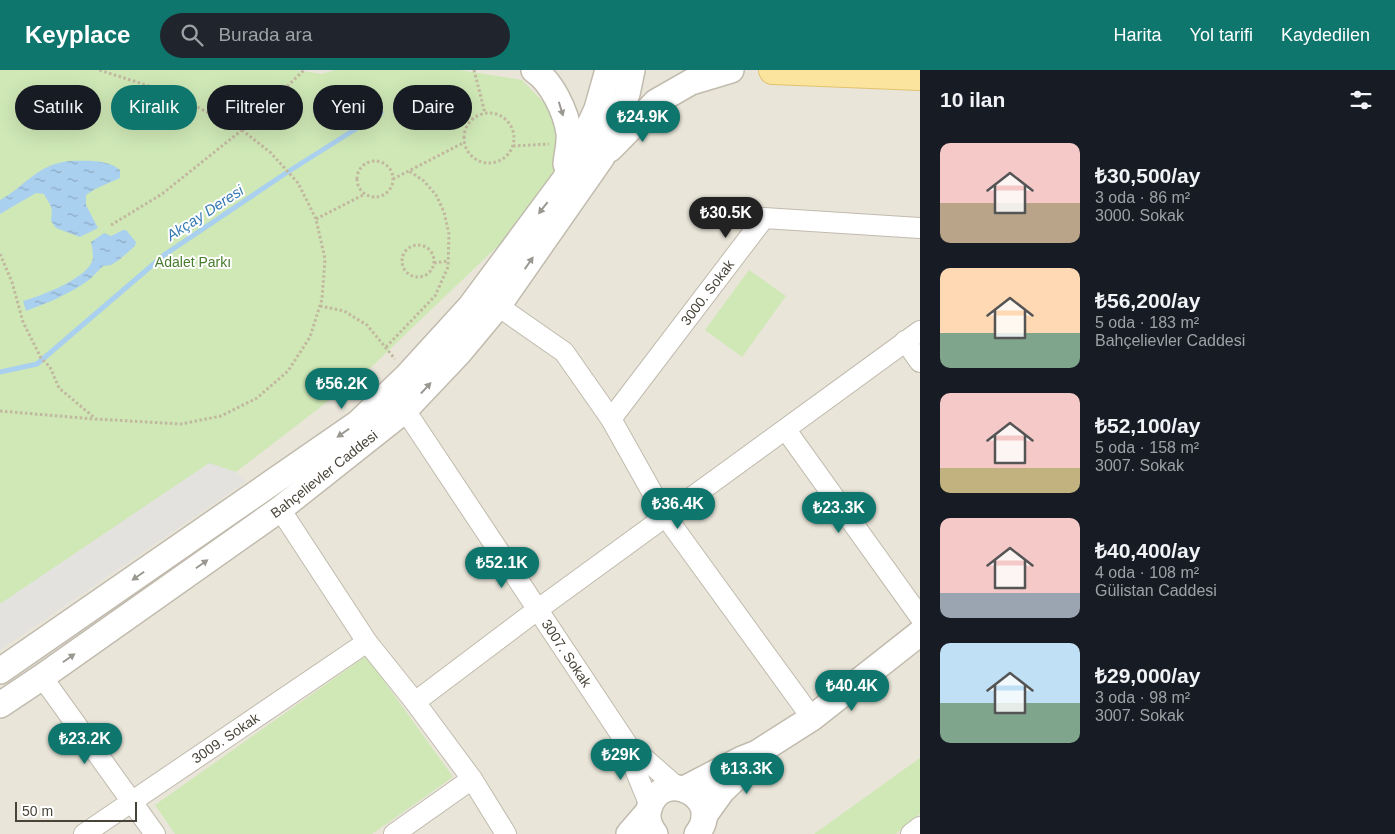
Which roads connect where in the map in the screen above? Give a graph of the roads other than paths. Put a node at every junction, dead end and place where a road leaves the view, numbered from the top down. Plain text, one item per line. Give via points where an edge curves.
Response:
1 (534, 70) edge
2 (608, 70) edge
3 (632, 70) edge
4 (731, 70) edge
5 (773, 70) edge
6 (920, 76) edge
7 (602, 157) junction
8 (565, 179) junction
9 (920, 228) edge
10 (498, 306) junction
11 (913, 336) edge
12 (920, 362) edge
13 (405, 410) junction
14 (611, 419) junction
15 (786, 430) junction
16 (280, 509) junction
17 (666, 517) junction
18 (537, 610) junction
19 (920, 617) edge
20 (920, 633) edge
21 (367, 642) junction
22 (0, 671) edge
23 (42, 677) junction
24 (415, 702) junction
25 (0, 705) edge
26 (812, 718) junction
27 (629, 747) junction
28 (757, 753) junction
29 (472, 779) junction
30 (681, 788) junction
31 (132, 800) junction
32 (651, 817) edge
33 (920, 827) edge
34 (702, 828) edge
35 (84, 834) edge
36 (155, 834) edge
37 (394, 834) edge
38 (506, 834) edge
39 (629, 834) edge
40 (912, 834) edge

1 -> 8 street via 541,74 558,98 569,134
2 - 8 street, Bahçelievler Caddesi via 597,109
3 - 7 street, Bahçelievler Caddesi via 627,94
4 - 7 street via 691,82 656,102
5 - 6 main road
10 -> 7 street, Bahçelievler Caddesi
8 -> 22 street, Bahçelievler Caddesi via 470,307 408,376 358,423
9 - 14 street, 3000. Sokak via 764,218
13 -> 10 street, Bahçelievler Caddesi
10 - 14 street via 564,352
11 - 12 street
11 - 15 street
13 - 16 street, Bahçelievler Caddesi
13 - 18 street, 3007. Sokak
14 - 17 street
15 - 17 street
15 - 19 street
16 - 21 street
23 -> 16 street, Bahçelievler Caddesi
17 - 18 street
17 - 26 street
18 - 24 street
18 - 27 street, 3007. Sokak
20 - 26 street
21 - 24 street
21 - 31 street, 3009. Sokak
23 - 25 street, Bahçelievler Caddesi
23 - 31 street
24 - 29 street
26 - 28 street
27 - 30 street, 3007. Sokak
27 - 32 street, 3007. Sokak
28 - 30 street
28 - 34 street via 722,791
29 - 37 street
29 - 38 street
30 - 32 street via 661,792 652,800
30 - 34 street via 690,791 702,804
31 - 35 street, 3009. Sokak
31 - 36 street
32 - 39 street
33 - 40 street

